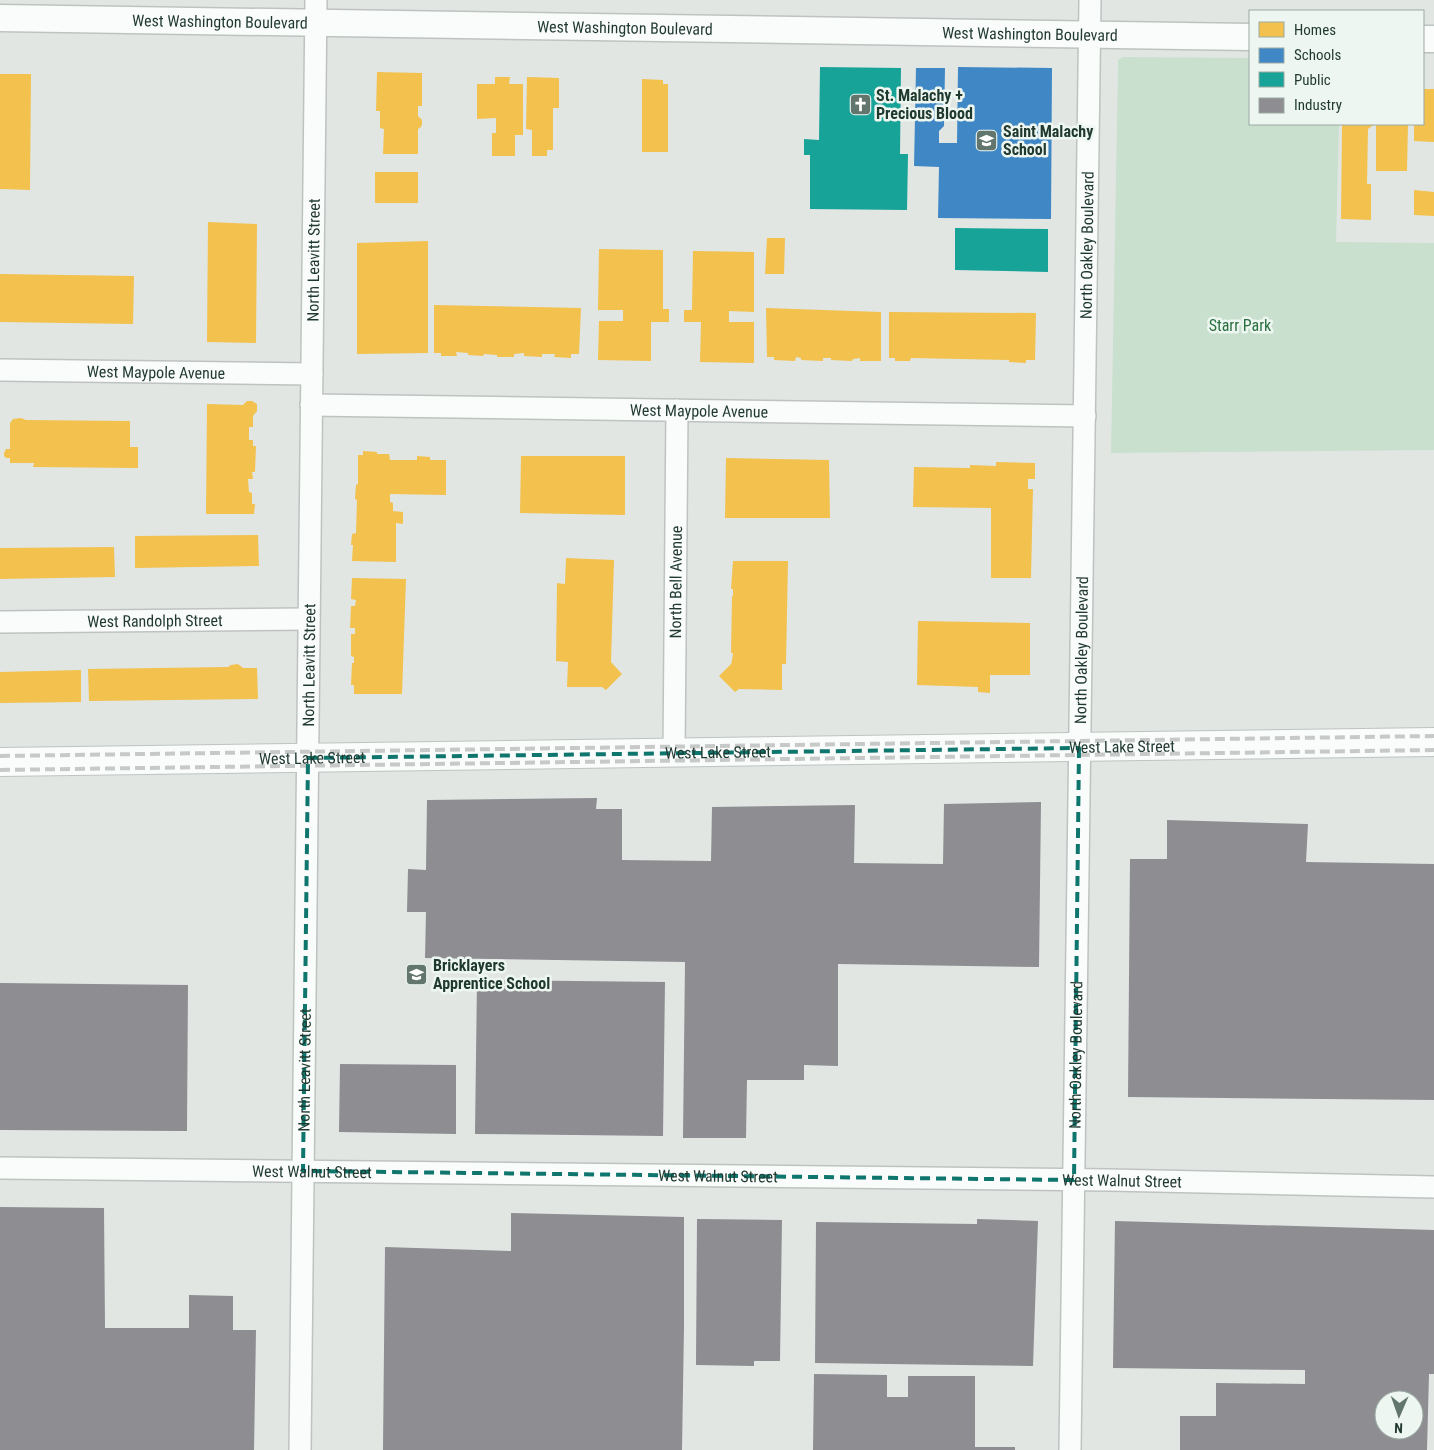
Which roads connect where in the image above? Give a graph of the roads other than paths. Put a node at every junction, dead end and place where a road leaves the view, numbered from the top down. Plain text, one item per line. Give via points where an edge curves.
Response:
1 (1090, 0) edge
2 (316, 11) edge
3 (0, 18) edge
4 (1090, 34) junction
5 (1249, 37) edge
6 (0, 370) edge
7 (312, 374) junction
8 (311, 405) junction
9 (677, 410) junction
10 (1085, 416) junction
11 (309, 619) junction
12 (0, 622) edge
13 (1434, 742) edge
14 (1080, 748) junction
15 (674, 753) junction
16 (308, 758) junction
17 (0, 762) edge
18 (0, 1168) edge
19 (303, 1172) junction
20 (1074, 1180) junction
21 (1434, 1187) edge
22 (300, 1450) edge
23 (1070, 1450) edge

1 - 4 street, North Oakley Boulevard
2 - 3 street, West Washington Boulevard
2 - 4 street, West Washington Boulevard
2 - 7 street, North Leavitt Street
4 - 5 street, West Washington Boulevard
4 - 10 street, North Oakley Boulevard
6 - 7 street, West Maypole Avenue
7 - 8 street, North Leavitt Street
8 - 9 street, West Maypole Avenue
8 - 11 street, North Leavitt Street
9 - 10 street, West Maypole Avenue
9 - 15 street, North Bell Avenue
10 - 14 street, North Oakley Boulevard
11 - 12 street, West Randolph Street
11 - 16 street, North Leavitt Street
13 - 14 main road, West Lake Street
14 - 15 main road, West Lake Street
14 - 20 street, North Oakley Boulevard
15 - 16 main road, West Lake Street
16 - 17 main road, West Lake Street
16 - 19 street, North Leavitt Street
18 - 19 street, West Walnut Street
19 - 20 street, West Walnut Street
19 - 22 street, North Leavitt Street
20 - 21 street, West Walnut Street
20 - 23 street, North Oakley Boulevard

